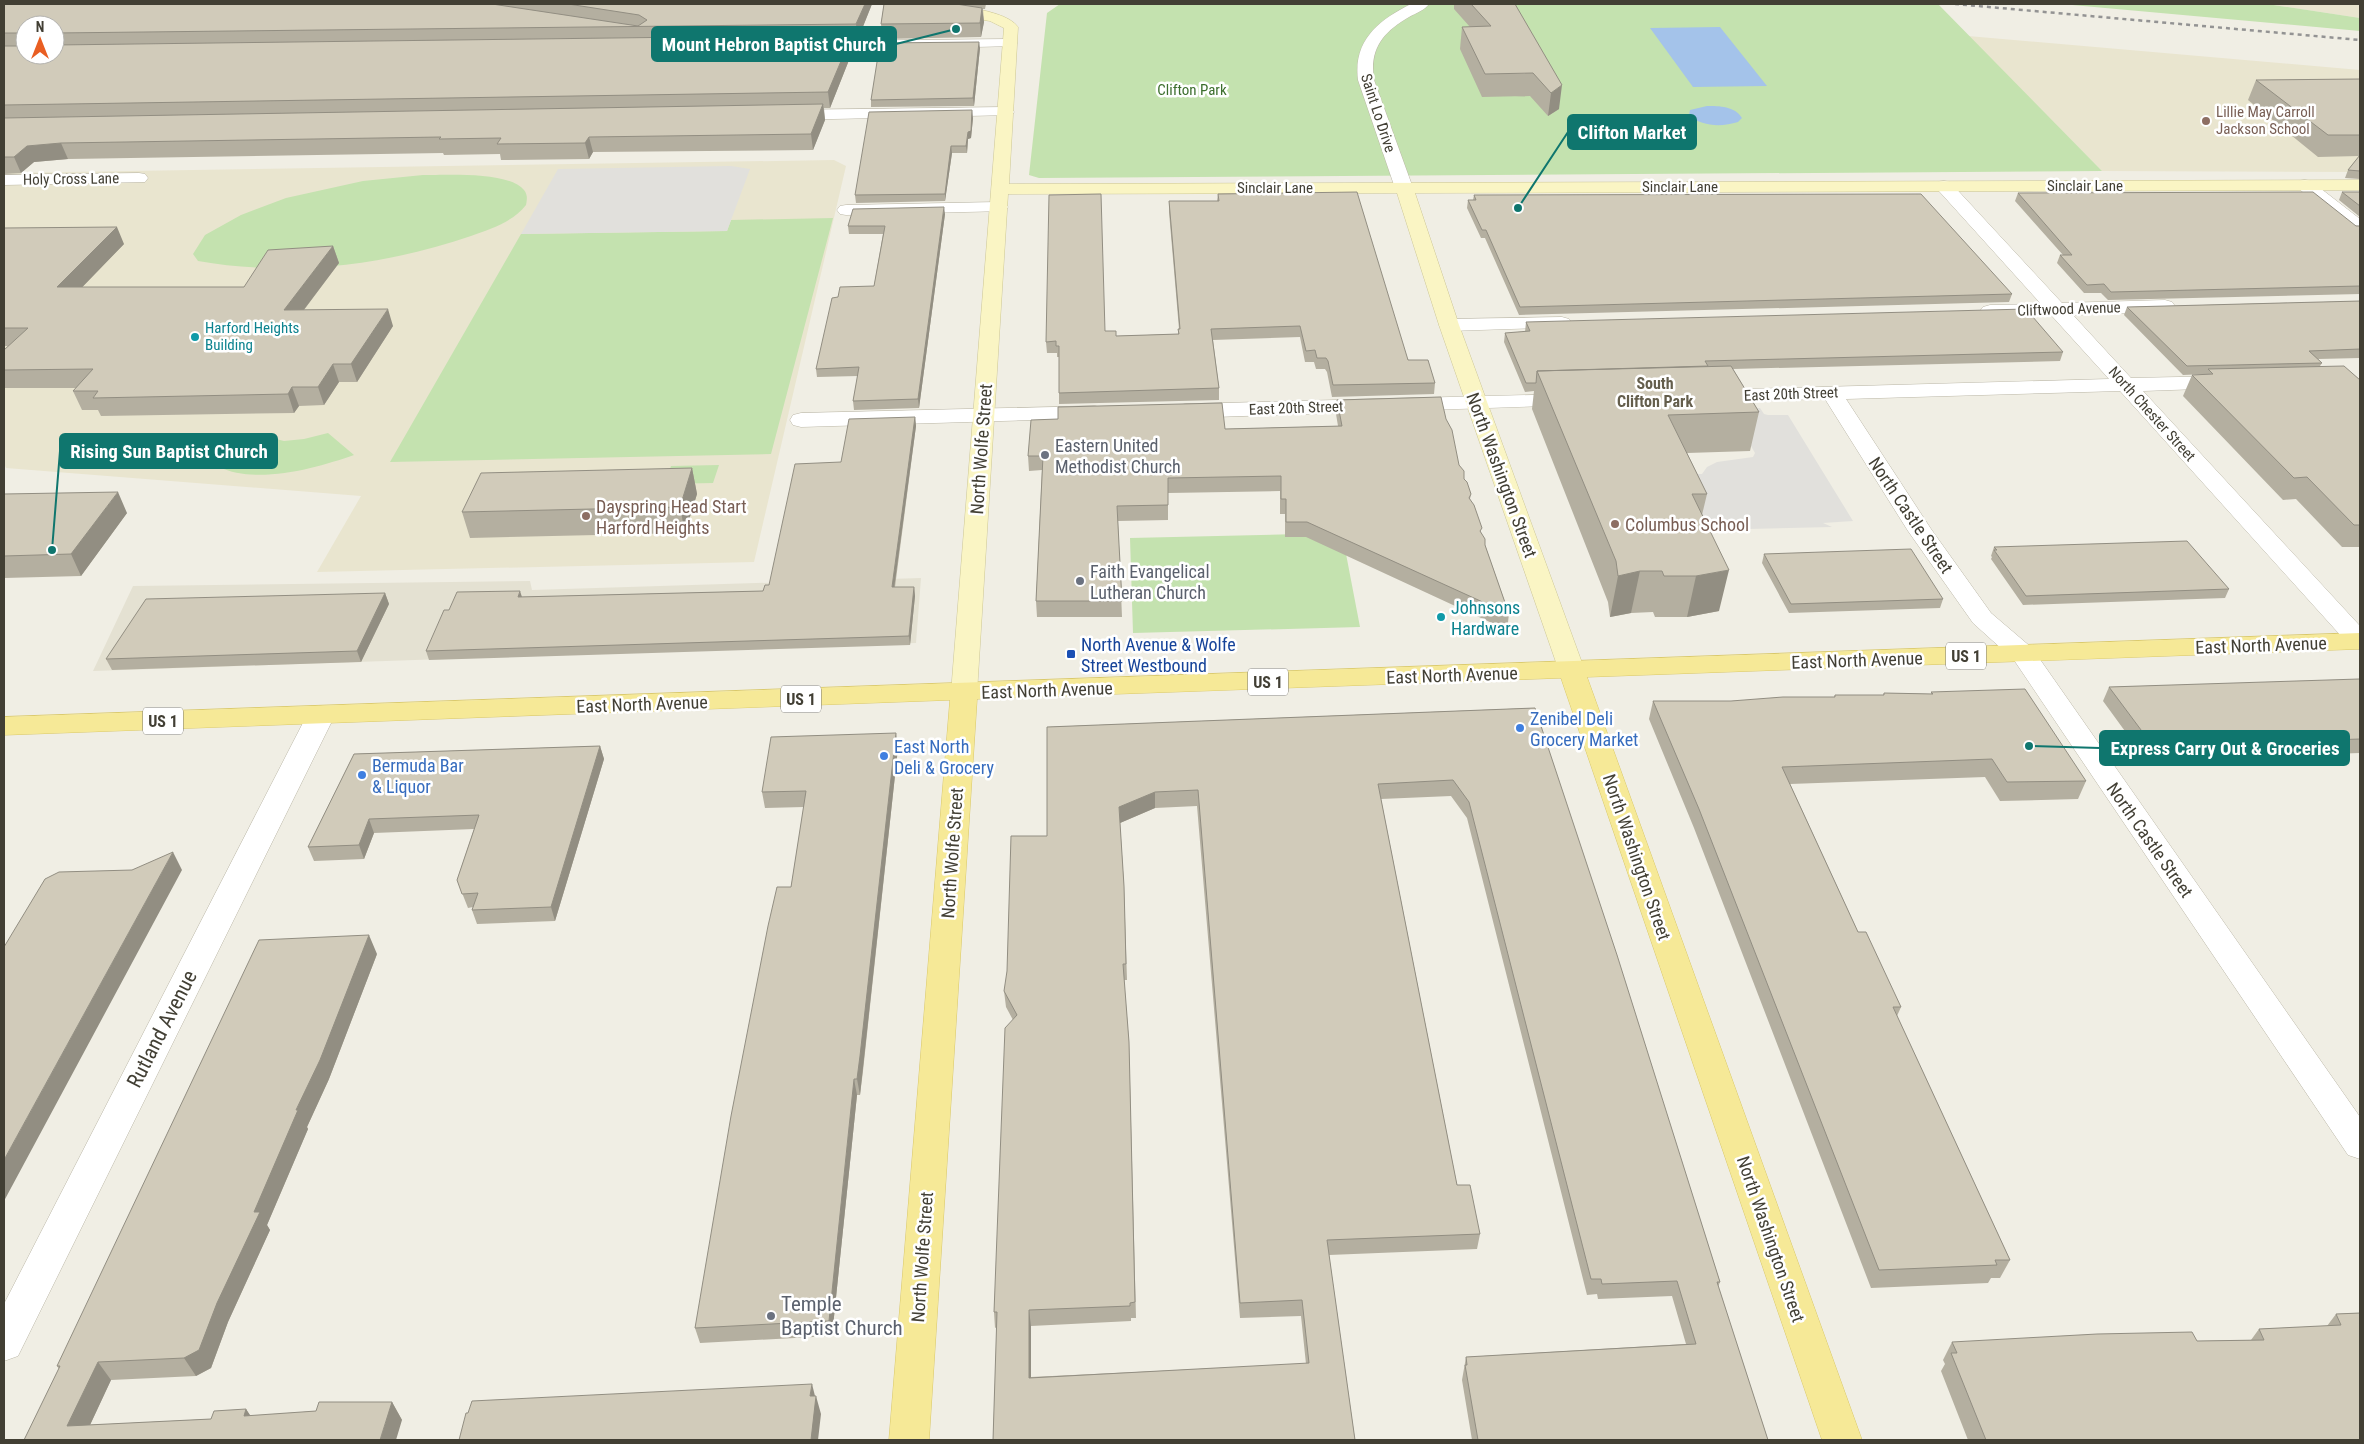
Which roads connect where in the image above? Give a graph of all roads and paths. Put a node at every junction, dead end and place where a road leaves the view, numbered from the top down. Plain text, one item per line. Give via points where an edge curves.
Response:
1 (902, 4) edge
2 (1422, 4) edge
3 (1011, 35) junction
4 (803, 46) edge
5 (1006, 112) junction
6 (776, 115) edge
7 (139, 178) dead end
8 (4, 180) edge
9 (2305, 185) junction
10 (2360, 185) edge
11 (1944, 186) junction
12 (1404, 188) junction
13 (999, 198) junction
14 (846, 210) dead end
15 (2360, 228) edge
16 (2184, 306) edge
17 (2057, 309) junction
18 (1968, 312) edge
19 (1583, 322) edge
20 (1449, 326) junction
21 (2245, 382) edge
22 (2126, 385) junction
23 (1832, 393) junction
24 (1697, 397) edge
25 (1591, 400) edge
26 (1476, 403) junction
27 (1168, 411) edge
28 (1119, 412) edge
29 (983, 416) junction
30 (801, 420) dead end
31 (2360, 641) edge
32 (2023, 654) junction
33 (1572, 671) junction
34 (964, 693) junction
35 (321, 715) junction
36 (4, 726) edge
37 (2360, 1145) edge
38 (4, 1344) edge
39 (909, 1440) edge
40 (1842, 1440) edge

1 - 3 main road via 993,17 1004,21
2 - 12 street, Saint Lo Drive via 1391,21 1377,33 1363,64
3 - 4 street
3 - 5 main road, North Wolfe Street
5 - 6 street
5 - 13 main road, North Wolfe Street
7 - 8 street, Holy Cross Lane
9 - 10 main road, Sinclair Lane
9 - 11 main road, Sinclair Lane
9 - 15 street
11 - 12 main road, Sinclair Lane
11 - 17 street, North Chester Street
12 - 13 main road, Sinclair Lane
12 - 20 main road, North Washington Street
13 - 14 street, Sinclair Lane
13 - 29 main road, North Wolfe Street
16 - 17 street, Cliftwood Avenue
17 - 18 street, Cliftwood Avenue
17 - 22 street, North Chester Street
19 - 20 street
20 - 26 main road, North Washington Street
21 - 22 street, East 20th Street
22 - 23 street, East 20th Street
22 - 31 street, North Chester Street
23 - 24 street, East 20th Street
23 - 32 street, North Castle Street via 1920,531 1982,618
25 - 26 street, East 20th Street
26 - 27 street, East 20th Street
26 - 33 main road, North Washington Street
28 - 29 street
29 - 30 street
29 - 34 main road, North Wolfe Street
31 - 32 main road, East North Avenue / US 1
32 - 33 main road, East North Avenue / US 1
32 - 37 street, North Castle Street
33 - 34 main road, East North Avenue / US 1
33 - 40 main road, North Washington Street
34 - 35 main road, East North Avenue / US 1
34 - 39 main road, North Wolfe Street
35 - 36 main road, East North Avenue / US 1
35 - 38 street, Rutland Avenue

